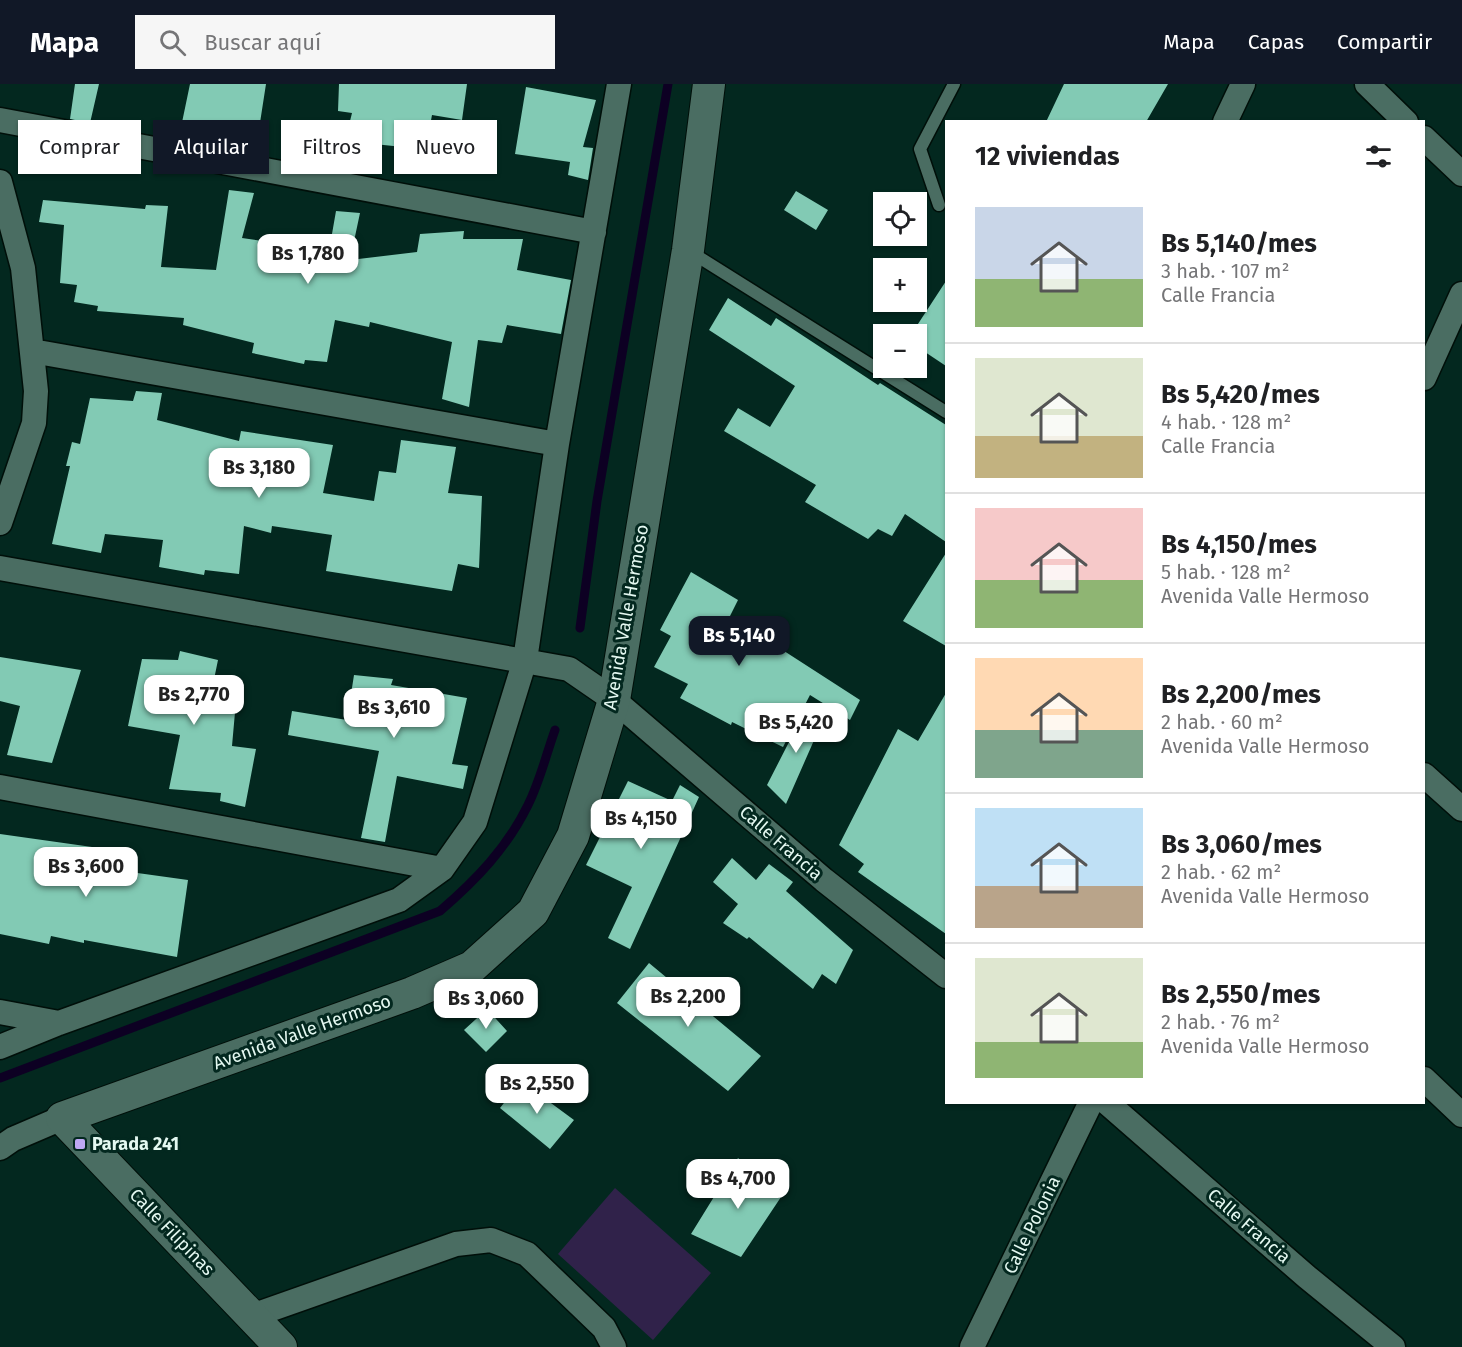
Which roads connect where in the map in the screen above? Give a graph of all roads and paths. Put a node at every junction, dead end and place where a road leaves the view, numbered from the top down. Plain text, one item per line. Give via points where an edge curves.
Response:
1 (619, 84) edge
2 (709, 84) edge
3 (954, 84) edge
4 (1243, 84) edge
5 (1367, 84) edge
6 (0, 120) edge
7 (1226, 120) edge
8 (1404, 120) edge
9 (1425, 139) edge
10 (1462, 174) edge
11 (0, 182) edge
12 (939, 205) dead end
13 (594, 232) junction
14 (688, 250) junction
15 (1462, 294) edge
16 (32, 351) junction
17 (1425, 376) edge
18 (945, 411) edge
19 (557, 444) junction
20 (0, 523) edge
21 (0, 568) edge
22 (525, 660) junction
23 (614, 700) junction
24 (1425, 776) edge
25 (0, 787) edge
26 (1462, 809) edge
27 (442, 869) junction
28 (945, 975) edge
29 (0, 1012) edge
30 (59, 1023) junction
31 (0, 1047) edge
32 (1425, 1080) edge
33 (1090, 1104) edge
34 (1108, 1104) edge
35 (1462, 1115) edge
36 (62, 1118) junction
37 (0, 1148) edge
38 (252, 1316) junction
39 (281, 1347) edge
40 (614, 1347) edge
41 (972, 1347) edge
42 (1393, 1347) edge

1 - 13 street
2 - 14 street, Avenida Valle Hermoso
3 - 12 lane via 920,149
4 - 7 street
5 - 8 street
6 - 13 street
9 - 10 street
11 - 16 street via 23,268
13 - 19 street
14 - 18 lane
14 - 23 street, Avenida Valle Hermoso
15 - 17 street
16 - 19 street
16 - 20 street via 34,423
19 - 22 street
21 - 22 street, Calle Francia
22 - 23 street, Calle Francia via 569,669
22 - 27 street via 475,822
23 - 28 street, Calle Francia via 824,880
23 - 36 street, Avenida Valle Hermoso via 573,836 533,912 472,966 412,993
24 - 26 street
25 - 27 street
27 - 30 street via 399,900
29 - 30 street
30 - 31 street
32 - 35 street
33 - 41 street, Calle Polonia
34 - 42 street, Calle Francia
36 - 37 street, Avenida Valle Hermoso
36 - 38 street, Calle Filipinas
38 - 39 street, Calle Filipinas
38 - 40 street via 456,1244 491,1240 527,1254 604,1328

